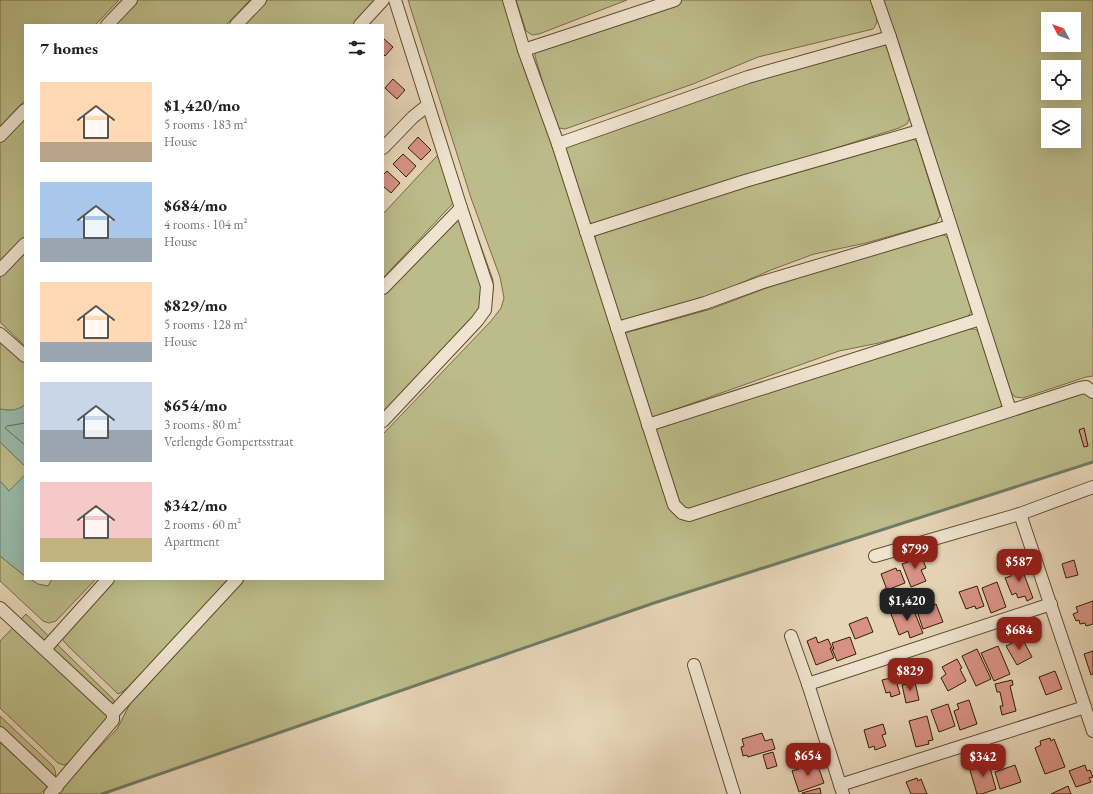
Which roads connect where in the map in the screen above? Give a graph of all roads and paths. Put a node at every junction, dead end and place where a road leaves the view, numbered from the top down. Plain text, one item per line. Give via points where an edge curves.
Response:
1 (131, 0) edge
2 (260, 0) edge
3 (383, 0) edge
4 (395, 0) edge
5 (509, 0) edge
6 (675, 0) edge
7 (877, 0) edge
8 (108, 24) edge
9 (237, 24) edge
10 (361, 24) edge
11 (890, 37) junction
12 (524, 50) junction
13 (428, 106) junction
14 (24, 111) edge
15 (919, 131) junction
16 (0, 136) edge
17 (558, 144) junction
18 (384, 147) edge
19 (461, 208) junction
20 (950, 226) junction
21 (586, 232) junction
22 (24, 245) edge
23 (0, 270) edge
24 (384, 287) edge
25 (980, 319) junction
26 (617, 328) junction
27 (0, 334) edge
28 (24, 355) edge
29 (1093, 392) edge
30 (1010, 410) junction
31 (384, 420) edge
32 (648, 425) junction
33 (1093, 487) edge
34 (1020, 514) junction
35 (875, 556) dead end
36 (107, 580) edge
37 (236, 580) edge
38 (1051, 604) junction
39 (0, 608) edge
40 (791, 636) dead end
41 (45, 649) junction
42 (694, 665) dead end
43 (808, 684) junction
44 (1085, 707) junction
45 (113, 713) junction
46 (1093, 731) edge
47 (0, 733) edge
48 (841, 789) edge
49 (53, 790) edge
50 (734, 794) edge

1 - 8 street
2 - 9 street
3 - 10 street
4 - 13 street
5 - 12 street
6 - 12 street
7 - 11 street
11 - 15 street
11 - 17 street via 748,77
12 - 17 street
13 - 18 street via 413,117
13 - 19 street
14 - 16 street
15 - 20 street
15 - 21 street via 745,181
17 - 21 street
19 - 24 street
19 - 31 street via 487,286 486,310
20 - 25 street
20 - 26 street
21 - 26 street
22 - 23 street
25 - 30 street
25 - 32 street
26 - 32 street
27 - 28 street
29 - 30 street via 1086,387 1080,388
30 - 32 street via 689,515 682,513 674,505
33 - 34 street
34 - 35 street
34 - 38 street
36 - 41 street
37 - 45 street
38 - 43 street
38 - 44 street
39 - 41 street
40 - 43 street
41 - 45 street
42 - 50 street
43 - 48 street
44 - 46 street
44 - 48 street
45 - 49 street via 114,720
47 - 49 street

